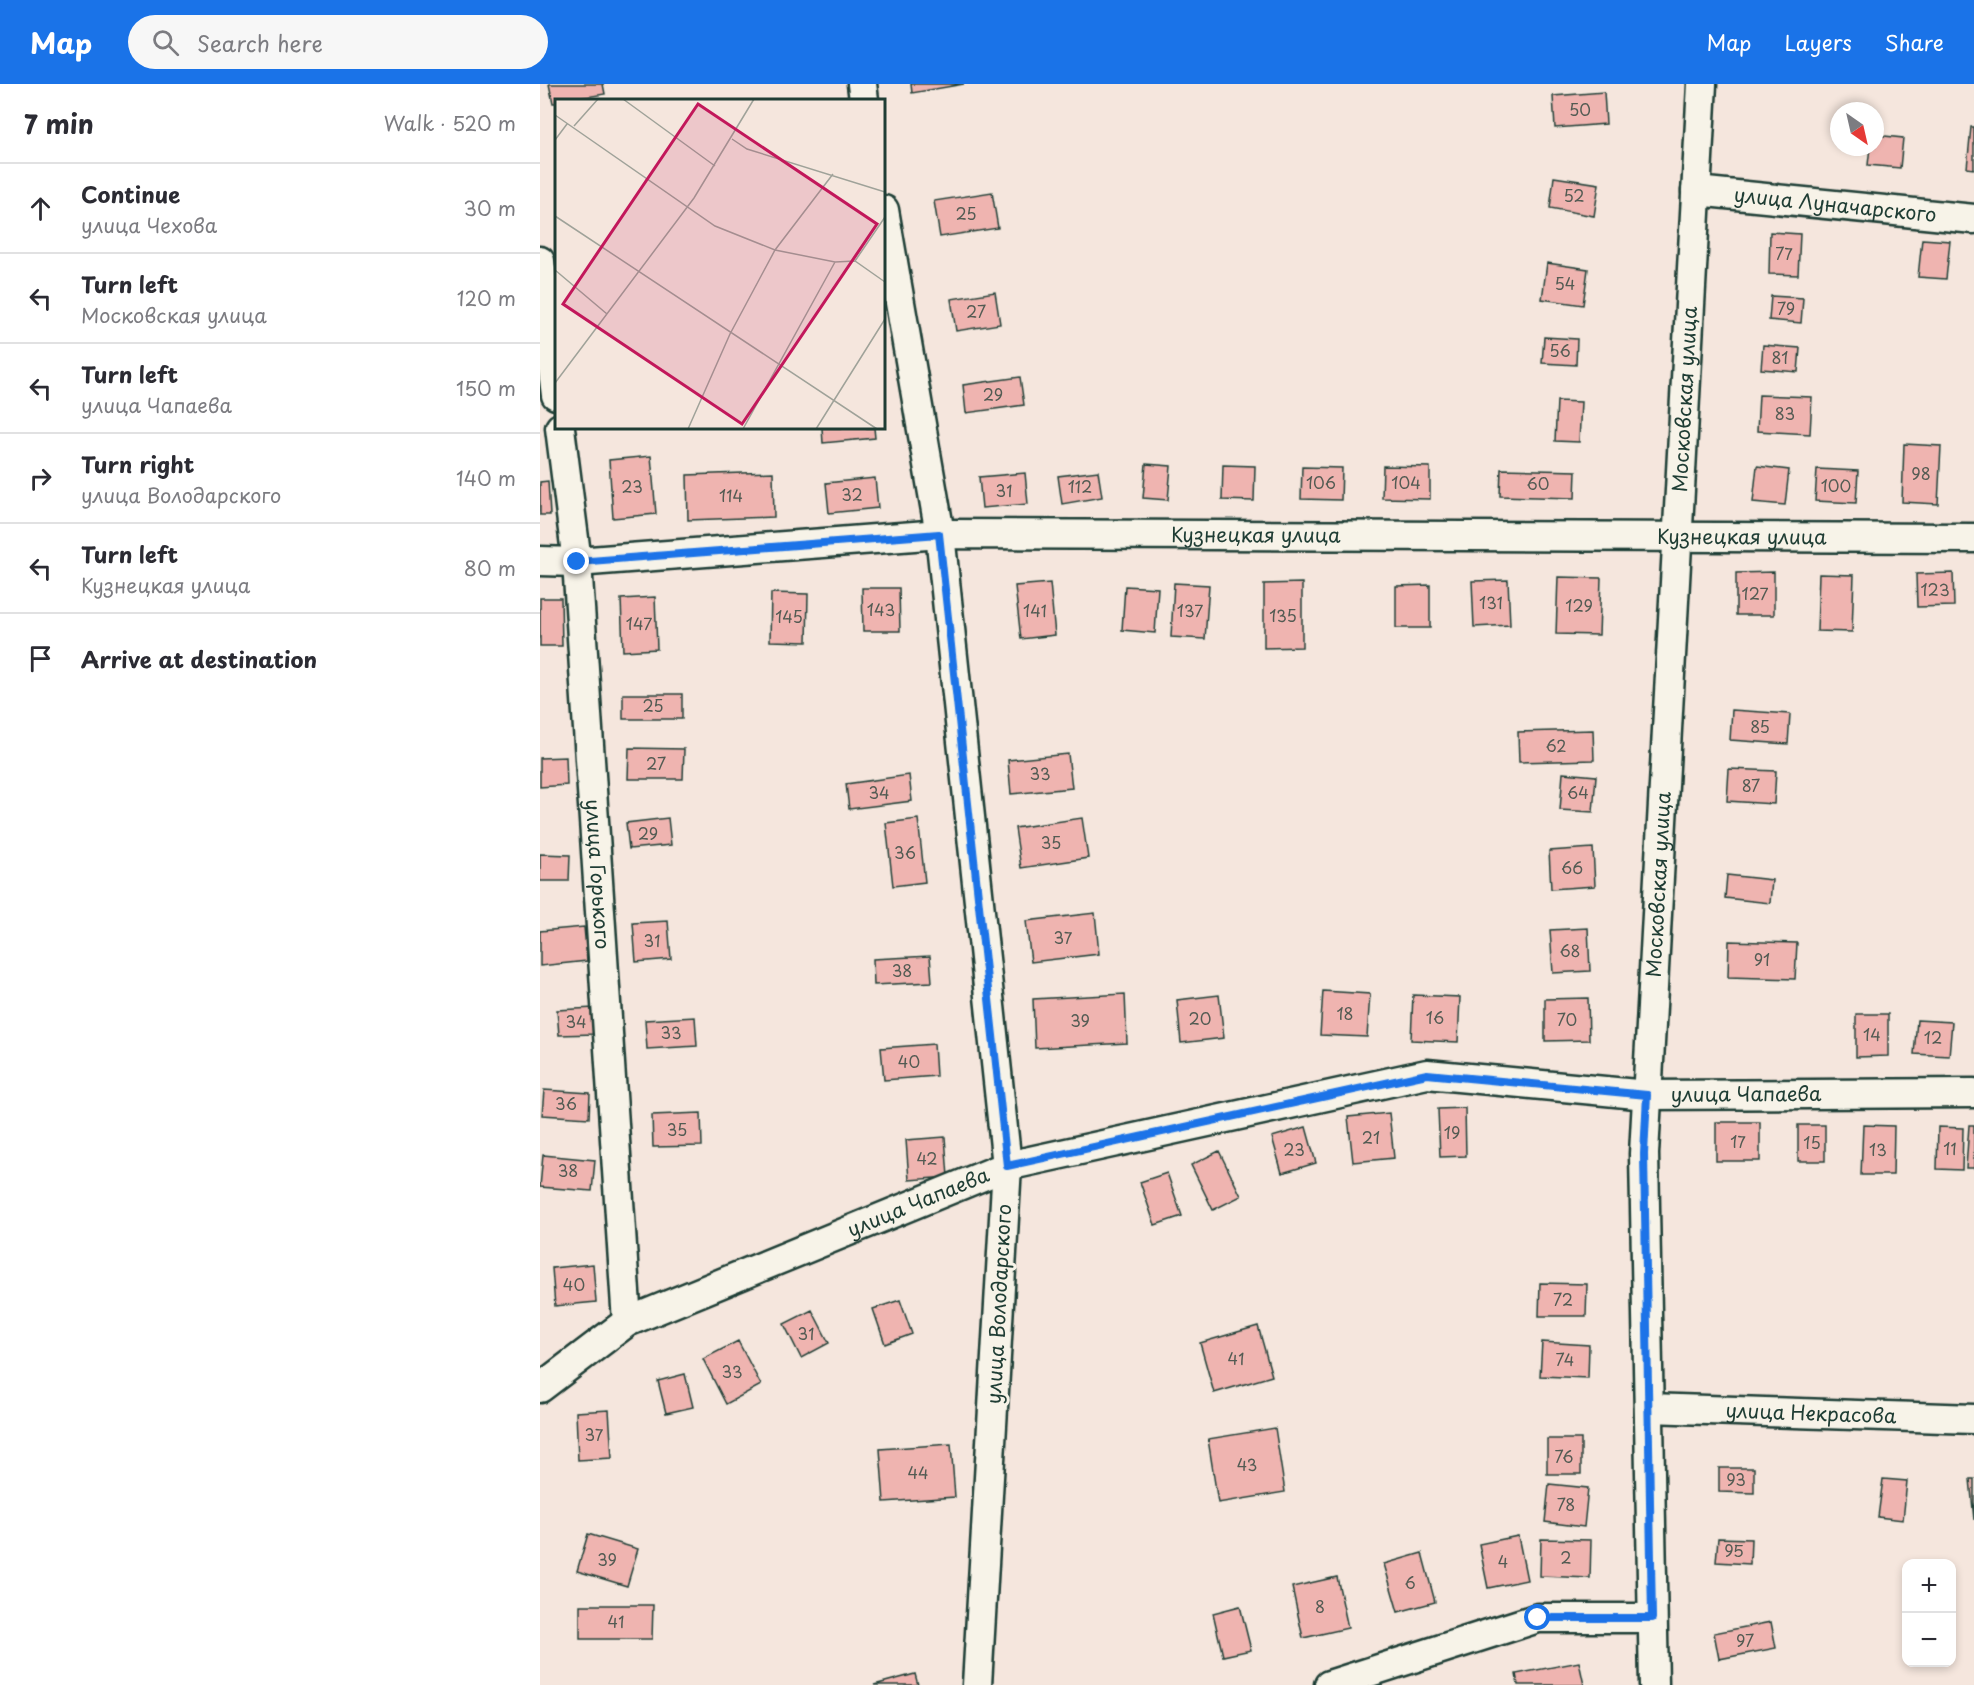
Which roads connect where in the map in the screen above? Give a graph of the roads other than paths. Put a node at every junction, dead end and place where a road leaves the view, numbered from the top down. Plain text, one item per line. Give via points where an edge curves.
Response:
1 (862, 84) edge
2 (1702, 84) edge
3 (864, 99) edge
4 (1696, 191) junction
5 (885, 216) edge
6 (1974, 219) edge
7 (540, 261) edge
8 (555, 387) edge
9 (560, 429) edge
10 (939, 534) junction
11 (1677, 538) junction
12 (1974, 538) edge
13 (540, 561) edge
14 (577, 562) junction
15 (1974, 1093) edge
16 (1647, 1095) junction
17 (1007, 1166) junction
18 (627, 1322) junction
19 (540, 1388) edge
20 (1649, 1408) junction
21 (1974, 1419) edge
22 (1652, 1618) junction
23 (977, 1685) edge
24 (1329, 1685) edge
25 (1654, 1685) edge

1 - 3 street
2 - 4 street, Московская улица
4 - 6 street, улица Луначарского
4 - 11 street, Московская улица
5 - 10 street, улица Володарского
7 - 8 street
9 - 14 street, улица Горького
10 - 11 street, Кузнецкая улица
10 - 14 street, Кузнецкая улица
10 - 17 street, улица Володарского
11 - 12 street, Кузнецкая улица
11 - 16 street, Московская улица
13 - 14 street, Кузнецкая улица
14 - 18 street, улица Горького
15 - 16 street, улица Чапаева
16 - 17 street, улица Чапаева via 1427,1074
16 - 20 street, Московская улица via 1644,1154
17 - 18 street, улица Чапаева
17 - 23 street, улица Володарского
18 - 19 street, улица Чапаева
20 - 21 street, улица Некрасова
20 - 22 street, Московская улица
22 - 24 street via 1538,1618
22 - 25 street, Московская улица

